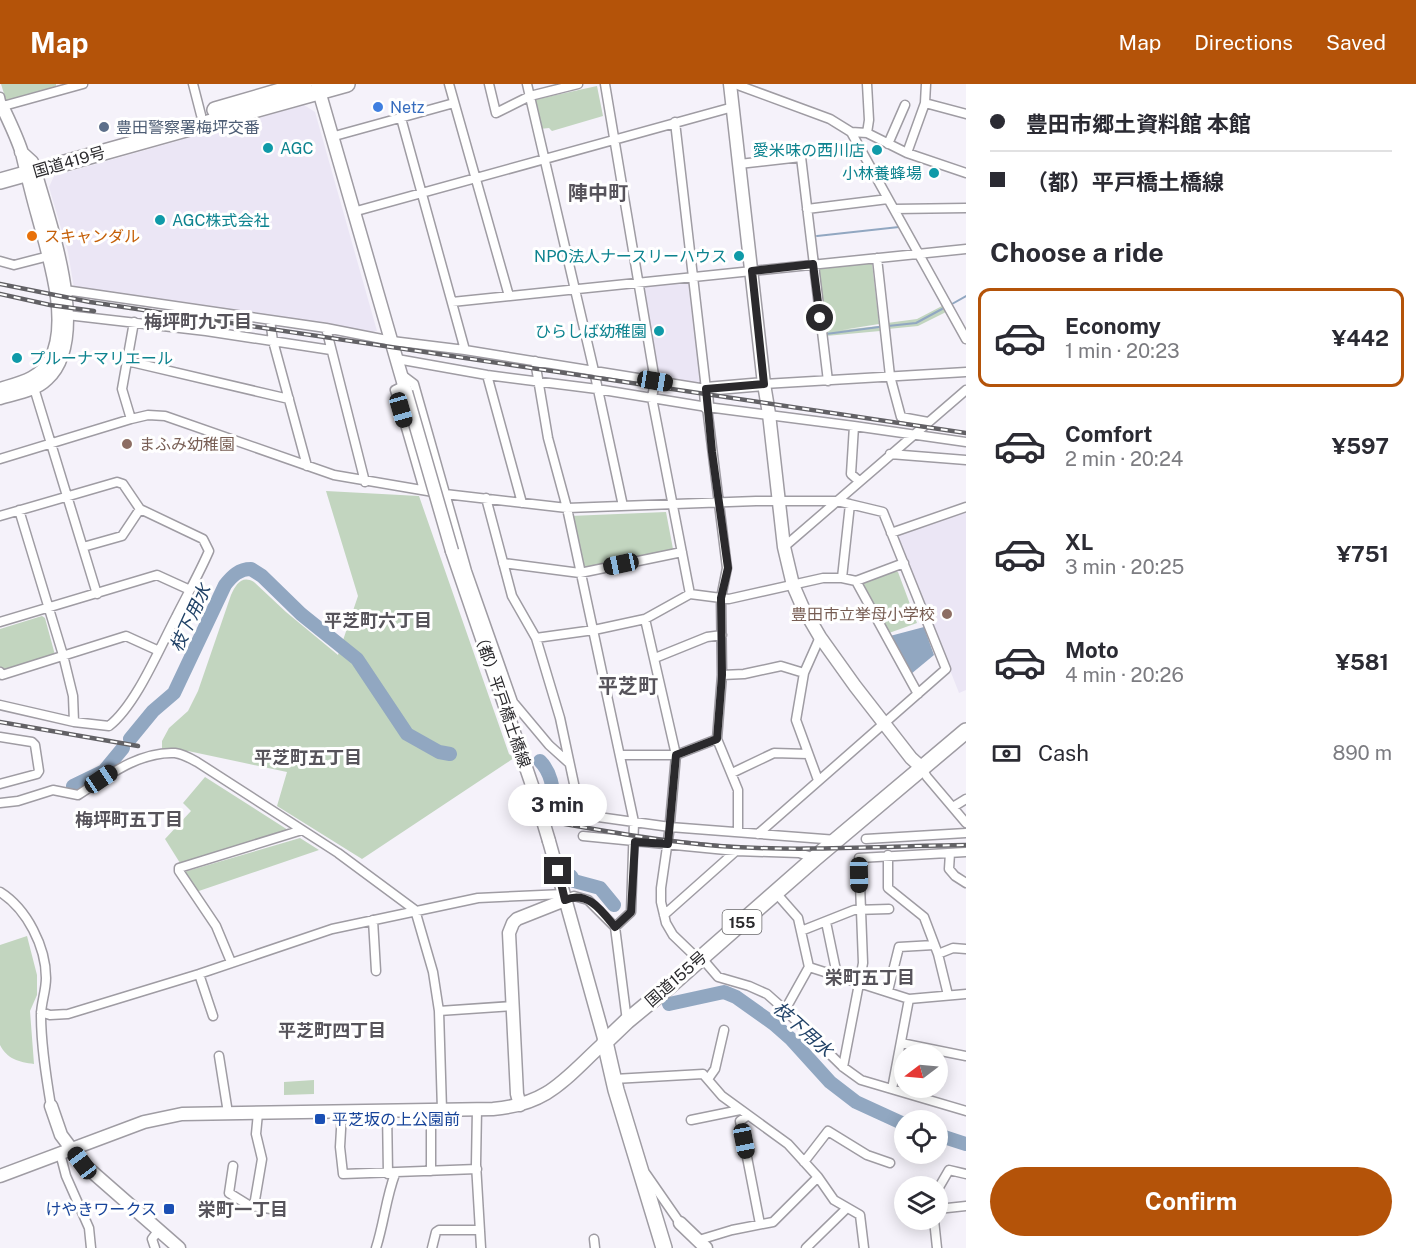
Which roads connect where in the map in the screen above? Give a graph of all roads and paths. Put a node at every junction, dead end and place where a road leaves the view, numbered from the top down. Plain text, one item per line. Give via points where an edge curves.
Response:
1 (84, 84) edge
2 (193, 84) edge
3 (304, 84) edge
4 (347, 84) edge
5 (449, 84) edge
6 (489, 84) edge
7 (527, 84) edge
8 (578, 84) edge
9 (605, 84) edge
10 (733, 84) edge
11 (867, 84) edge
12 (926, 84) edge
13 (61, 87) edge
14 (318, 88) edge
15 (531, 96) junction
16 (1, 103) edge
17 (454, 103) junction
18 (925, 103) junction
19 (905, 105) dead end
20 (733, 107) junction
21 (966, 114) edge
22 (201, 115) junction
23 (401, 118) junction
24 (675, 122) junction
25 (852, 132) junction
26 (867, 134) junction
27 (331, 136) junction
28 (614, 140) junction
29 (888, 144) junction
30 (907, 153) junction
31 (545, 159) junction
32 (28, 164) junction
33 (739, 164) junction
34 (0, 171) edge
35 (966, 173) edge
36 (476, 178) junction
37 (0, 181) edge
38 (422, 193) junction
39 (888, 199) junction
40 (966, 208) edge
41 (807, 209) junction
42 (894, 209) junction
43 (353, 212) junction
44 (966, 249) edge
45 (918, 254) junction
46 (49, 256) junction
47 (876, 258) junction
48 (0, 261) edge
49 (813, 264) junction
50 (752, 271) junction
51 (693, 277) junction
52 (639, 282) junction
53 (65, 290) junction
54 (576, 290) junction
55 (509, 296) junction
56 (452, 302) junction
57 (67, 315) junction
58 (270, 320) junction
59 (134, 322) junction
60 (326, 328) junction
61 (966, 339) edge
62 (273, 341) junction
63 (392, 341) junction
64 (331, 350) junction
65 (465, 350) junction
66 (397, 359) junction
67 (127, 361) junction
68 (535, 361) junction
69 (594, 370) junction
70 (966, 372) edge
71 (487, 375) junction
72 (890, 376) junction
73 (655, 381) junction
74 (828, 381) junction
75 (538, 382) junction
76 (404, 384) junction
77 (764, 384) junction
78 (34, 388) junction
79 (0, 389) edge
80 (597, 389) junction
81 (706, 389) junction
82 (966, 390) edge
83 (0, 398) edge
84 (652, 398) junction
85 (289, 399) junction
86 (707, 407) junction
87 (769, 414) junction
88 (131, 419) junction
89 (928, 422) junction
90 (854, 426) junction
91 (914, 435) junction
92 (966, 442) edge
93 (52, 443) junction
94 (890, 454) junction
95 (0, 459) edge
96 (966, 460) edge
97 (307, 466) junction
98 (859, 481) junction
99 (365, 482) junction
100 (424, 490) junction
101 (445, 494) junction
102 (67, 495) junction
103 (486, 498) junction
104 (778, 501) junction
105 (837, 501) junction
106 (522, 502) junction
107 (719, 503) junction
108 (672, 504) junction
109 (850, 504) junction
110 (623, 506) junction
111 (966, 507) edge
112 (567, 508) junction
113 (140, 509) junction
114 (19, 510) junction
115 (0, 516) edge
116 (891, 533) junction
117 (83, 547) junction
118 (784, 547) junction
119 (682, 552) junction
120 (503, 563) junction
121 (904, 563) junction
122 (580, 573) junction
123 (842, 578) junction
124 (856, 582) junction
125 (793, 585) junction
126 (189, 590) junction
127 (97, 594) junction
128 (690, 594) junction
129 (721, 598) junction
130 (48, 608) junction
131 (645, 618) junction
132 (0, 622) edge
133 (594, 630) junction
134 (722, 635) junction
135 (820, 637) junction
136 (536, 638) junction
137 (159, 651) junction
138 (63, 655) junction
139 (655, 658) junction
140 (804, 673) junction
141 (0, 675) edge
142 (722, 675) junction
143 (918, 694) junction
144 (0, 705) edge
145 (74, 722) junction
146 (885, 723) junction
147 (966, 731) edge
148 (0, 737) edge
149 (717, 739) junction
150 (808, 754) junction
151 (621, 755) junction
152 (676, 755) junction
153 (569, 763) junction
154 (921, 767) junction
155 (732, 773) junction
156 (818, 780) junction
157 (0, 784) edge
158 (966, 799) edge
159 (0, 803) edge
160 (953, 807) junction
161 (634, 822) junction
162 (966, 823) edge
163 (670, 827) junction
164 (302, 830) junction
165 (738, 832) junction
166 (758, 834) junction
167 (966, 834) edge
168 (583, 836) dead end
169 (866, 839) dead end
170 (838, 840) junction
171 (635, 842) junction
172 (668, 844) junction
173 (736, 851) junction
174 (966, 852) edge
175 (950, 853) junction
176 (888, 855) junction
177 (815, 858) junction
178 (966, 883) edge
179 (0, 892) edge
180 (776, 893) junction
181 (565, 897) junction
182 (889, 909) dead end
183 (416, 910) junction
184 (860, 911) junction
185 (664, 915) junction
186 (373, 920) junction
187 (825, 922) junction
188 (615, 927) junction
189 (801, 931) junction
190 (934, 945) junction
191 (966, 949) edge
192 (938, 954) junction
193 (698, 959) junction
194 (231, 962) junction
195 (809, 967) junction
196 (376, 971) dead end
197 (199, 974) junction
198 (837, 975) junction
199 (859, 983) junction
200 (888, 991) junction
201 (966, 994) edge
202 (948, 995) junction
203 (909, 999) junction
204 (512, 1006) junction
205 (785, 1010) junction
206 (439, 1011) junction
207 (41, 1012) junction
208 (213, 1016) dead end
209 (627, 1021) junction
210 (724, 1030) dead end
211 (605, 1042) junction
212 (901, 1043) junction
213 (219, 1056) dead end
214 (966, 1056) edge
215 (843, 1067) junction
216 (614, 1079) junction
217 (708, 1079) junction
218 (892, 1089) junction
219 (520, 1105) junction
220 (51, 1106) joint
221 (477, 1109) junction
222 (387, 1110) junction
223 (436, 1110) junction
224 (966, 1111) edge
225 (342, 1112) junction
226 (228, 1113) junction
227 (258, 1113) junction
228 (743, 1113) junction
229 (691, 1120) dead end
230 (66, 1151) junction
231 (637, 1162) junction
232 (804, 1162) junction
233 (890, 1163) dead end
234 (233, 1166) dead end
235 (477, 1169) junction
236 (431, 1172) junction
237 (391, 1174) junction
238 (966, 1174) edge
239 (0, 1176) edge
240 (946, 1176) edge
241 (818, 1177) junction
242 (254, 1206) junction
243 (966, 1206) edge
244 (948, 1208) edge
245 (846, 1209) junction
246 (278, 1210) dead end
247 (653, 1216) junction
248 (680, 1223) junction
249 (760, 1224) junction
250 (480, 1230) junction
251 (935, 1230) edge
252 (158, 1231) junction
253 (702, 1244) edge
254 (91, 1248) edge
255 (155, 1248) edge
256 (179, 1248) edge
257 (376, 1248) edge
258 (432, 1248) edge
259 (481, 1248) edge
260 (662, 1248) edge
261 (806, 1248) edge
262 (864, 1248) edge
263 (937, 1248) edge

1 - 13 street
2 - 22 street
3 - 22 highway, 国道419号
4 - 14 highway, 国道419号
5 - 17 street
6 - 15 street via 496,113
7 - 15 street
8 - 15 street
9 - 28 street
10 - 20 street
10 - 25 street via 830,119
11 - 26 street
12 - 18 street
13 - 16 street
14 - 27 street, （都）平戸橋土橋線
14 - 32 highway, 国道419号
15 - 31 street
16 - 32 street
17 - 23 street
17 - 36 street
18 - 21 street
18 - 30 street
19 - 29 street
20 - 24 street
20 - 33 street
22 - 32 highway, 国道419号
23 - 27 street
23 - 38 street
24 - 28 street
24 - 51 street
25 - 26 street
25 - 39 street
26 - 29 street
27 - 43 street, （都）平戸橋土橋線
28 - 31 street
28 - 52 street
29 - 30 street
30 - 35 street
31 - 36 street
31 - 54 street
32 - 34 highway, 国道419号
32 - 37 highway, 国道419号
32 - 46 street
32 - 53 street via 58,254
33 - 41 street via 801,157
33 - 50 street
36 - 38 street
36 - 55 street
38 - 43 street
38 - 56 street
39 - 41 street
39 - 42 street
40 - 42 street
41 - 49 street
42 - 45 street
43 - 63 street, （都）平戸橋土橋線
44 - 45 street
45 - 47 street
45 - 61 street
46 - 48 street via 14,265
46 - 79 street via 58,311 55,349 42,372
47 - 49 street
47 - 72 street
49 - 50 street
49 - 74 street
50 - 51 street
50 - 77 street
51 - 52 street
51 - 81 street
52 - 54 street
52 - 73 street
53 - 57 street
53 - 58 street
54 - 55 street
54 - 69 street
55 - 56 street
56 - 65 street
57 - 59 street
57 - 78 street via 63,355 48,379
58 - 60 street
58 - 62 street
59 - 62 street
59 - 67 street
60 - 63 street
60 - 64 street
62 - 64 street
62 - 85 street
63 - 65 street
63 - 66 street, （都）平戸橋土橋線
64 - 99 street
65 - 68 street
66 - 71 street
66 - 76 street, （都）平戸橋土橋線
67 - 85 street
67 - 88 street via 122,389
68 - 69 street
68 - 75 street
69 - 73 street
69 - 80 street
70 - 72 street
71 - 75 street
71 - 106 street
72 - 74 street
72 - 89 street via 901,417
73 - 81 street
73 - 84 street
74 - 77 street
75 - 80 street
75 - 112 street
76 - 100 street via 396,390
76 - 101 street via 414,384
76 - 181 street, （都）平戸橋土橋線, bridge via 452,551 534,791
77 - 81 street
77 - 87 street
78 - 83 street
78 - 93 street
80 - 84 street
80 - 110 street
81 - 86 street
82 - 89 street
84 - 86 street
84 - 108 street
85 - 97 street
86 - 87 street
86 - 107 street
87 - 90 street
87 - 104 street
88 - 93 street
88 - 97 street via 165,416
89 - 91 street
90 - 91 street
90 - 98 street via 851,474
91 - 92 street
91 - 94 street
93 - 95 street
93 - 102 street
94 - 96 street
94 - 98 street
97 - 99 street
98 - 105 street
99 - 100 street
100 - 101 street
101 - 103 street
101 - 153 street via 467,571 513,702
102 - 113 street via 117,482 123,484
102 - 114 street
102 - 117 street
103 - 106 street
103 - 120 street
104 - 105 street
104 - 107 street
104 - 118 street
105 - 109 street
105 - 118 street
106 - 112 street
107 - 108 street
107 - 129 street via 728,568
108 - 110 street
108 - 119 street
109 - 116 street via 883,512
109 - 123 street
110 - 112 street
111 - 116 street
112 - 122 street
113 - 117 street via 122,536
113 - 126 street via 203,539 208,555
114 - 115 street
114 - 130 street
116 - 121 street
117 - 127 street
118 - 125 street
119 - 122 street
119 - 128 street
120 - 122 street
120 - 136 street via 512,596
121 - 124 street
121 - 143 street via 946,669
122 - 133 street
123 - 124 street
123 - 125 street
124 - 143 street
125 - 129 street
125 - 135 street
126 - 127 street via 157,575
126 - 137 street
127 - 130 street
128 - 129 street
128 - 131 street
129 - 134 street
130 - 132 street
130 - 138 street
131 - 133 street
131 - 139 street
133 - 136 street
133 - 151 street
134 - 139 street
134 - 142 street
135 - 140 street
135 - 146 street
136 - 153 street
137 - 138 street via 126,636
137 - 145 street via 122,714 111,724
138 - 141 street
138 - 145 street via 73,696
139 - 152 street
140 - 142 street via 781,666
140 - 150 street via 796,720
142 - 149 street
143 - 146 street
144 - 145 street
146 - 154 street
146 - 156 street
147 - 154 highway, 国道155号 / 155
148 - 157 street via 32,742 39,771
149 - 152 street
149 - 155 street
150 - 155 street via 774,753
150 - 156 street
151 - 152 street
151 - 161 street
152 - 163 street
153 - 161 street via 580,812
154 - 160 street
154 - 170 highway, 国道155号 / 155
155 - 165 street via 738,790
156 - 166 street
158 - 160 street
159 - 164 street via 53,790 78,795 118,768 175,753 196,762
160 - 162 street
161 - 163 street
161 - 171 street
163 - 165 street
163 - 172 street
164 - 183 street
164 - 194 street via 179,868 216,926
165 - 166 street
166 - 170 street
167 - 169 street
168 - 171 street
170 - 177 highway, 国道155号 / 155
171 - 172 street
171 - 188 street via 631,912
172 - 173 street
172 - 185 street via 661,888
173 - 177 street via 799,853
173 - 185 street
174 - 175 street
175 - 176 street
175 - 178 street via 949,869
176 - 184 street via 859,858
176 - 190 street via 888,888 924,917
177 - 180 highway, 国道155号 / 155
179 - 207 street via 23,912 44,960 46,987
180 - 189 street via 798,918
180 - 193 highway, 国道155号 / 155
181 - 183 street via 478,898
181 - 188 street via 588,900
181 - 204 street via 513,923 508,945
181 - 211 street, （都）平戸橋土橋線
182 - 184 street
183 - 186 street
183 - 206 street
184 - 187 street
184 - 199 street via 863,963
185 - 193 street via 674,935
186 - 194 street
186 - 196 street
187 - 189 street
187 - 198 street
188 - 209 street
189 - 195 street
190 - 192 street
190 - 200 street via 899,947
191 - 192 street via 952,948
192 - 202 street
193 - 205 street via 718,977 767,994
193 - 209 highway, 国道155号 / 155
194 - 197 street
195 - 198 street
195 - 205 street
197 - 207 street via 68,1014
197 - 208 street
198 - 199 street
199 - 200 street
199 - 215 street
200 - 203 street
201 - 202 street
202 - 203 street
203 - 212 street
204 - 206 street
204 - 219 street
205 - 215 street
206 - 223 street
207 - 220 street
209 - 211 highway, 国道155号 / 155
210 - 217 street via 715,1069
211 - 216 highway
211 - 219 street via 556,1088
212 - 214 street
212 - 218 street
213 - 226 street
215 - 218 street via 861,1080
216 - 217 street via 703,1074
216 - 231 highway
217 - 228 street
218 - 224 street
219 - 221 street
220 - 230 street
221 - 223 street
221 - 235 street
222 - 223 street
222 - 225 street
222 - 237 street
223 - 236 street
225 - 227 street
225 - 237 street via 343,1174
226 - 227 street
226 - 230 street via 161,1118
227 - 242 street via 256,1134 262,1160
228 - 229 street
228 - 232 street via 788,1144
228 - 249 street via 740,1121
230 - 239 street
230 - 252 street
230 - 254 street via 66,1176 89,1228
231 - 247 highway
231 - 248 street
232 - 233 street via 828,1131 867,1155
232 - 241 street
234 - 242 street via 229,1193
235 - 236 street
235 - 250 street
236 - 237 street
237 - 257 street
238 - 240 street via 949,1170
241 - 245 street via 834,1200
241 - 249 street via 776,1220
242 - 246 street
243 - 244 street
245 - 261 street
245 - 262 street via 861,1218
247 - 248 street
247 - 260 highway
248 - 253 street
249 - 253 street
250 - 258 street via 439,1230
250 - 259 street
251 - 263 street
252 - 255 street via 152,1239
252 - 256 street

